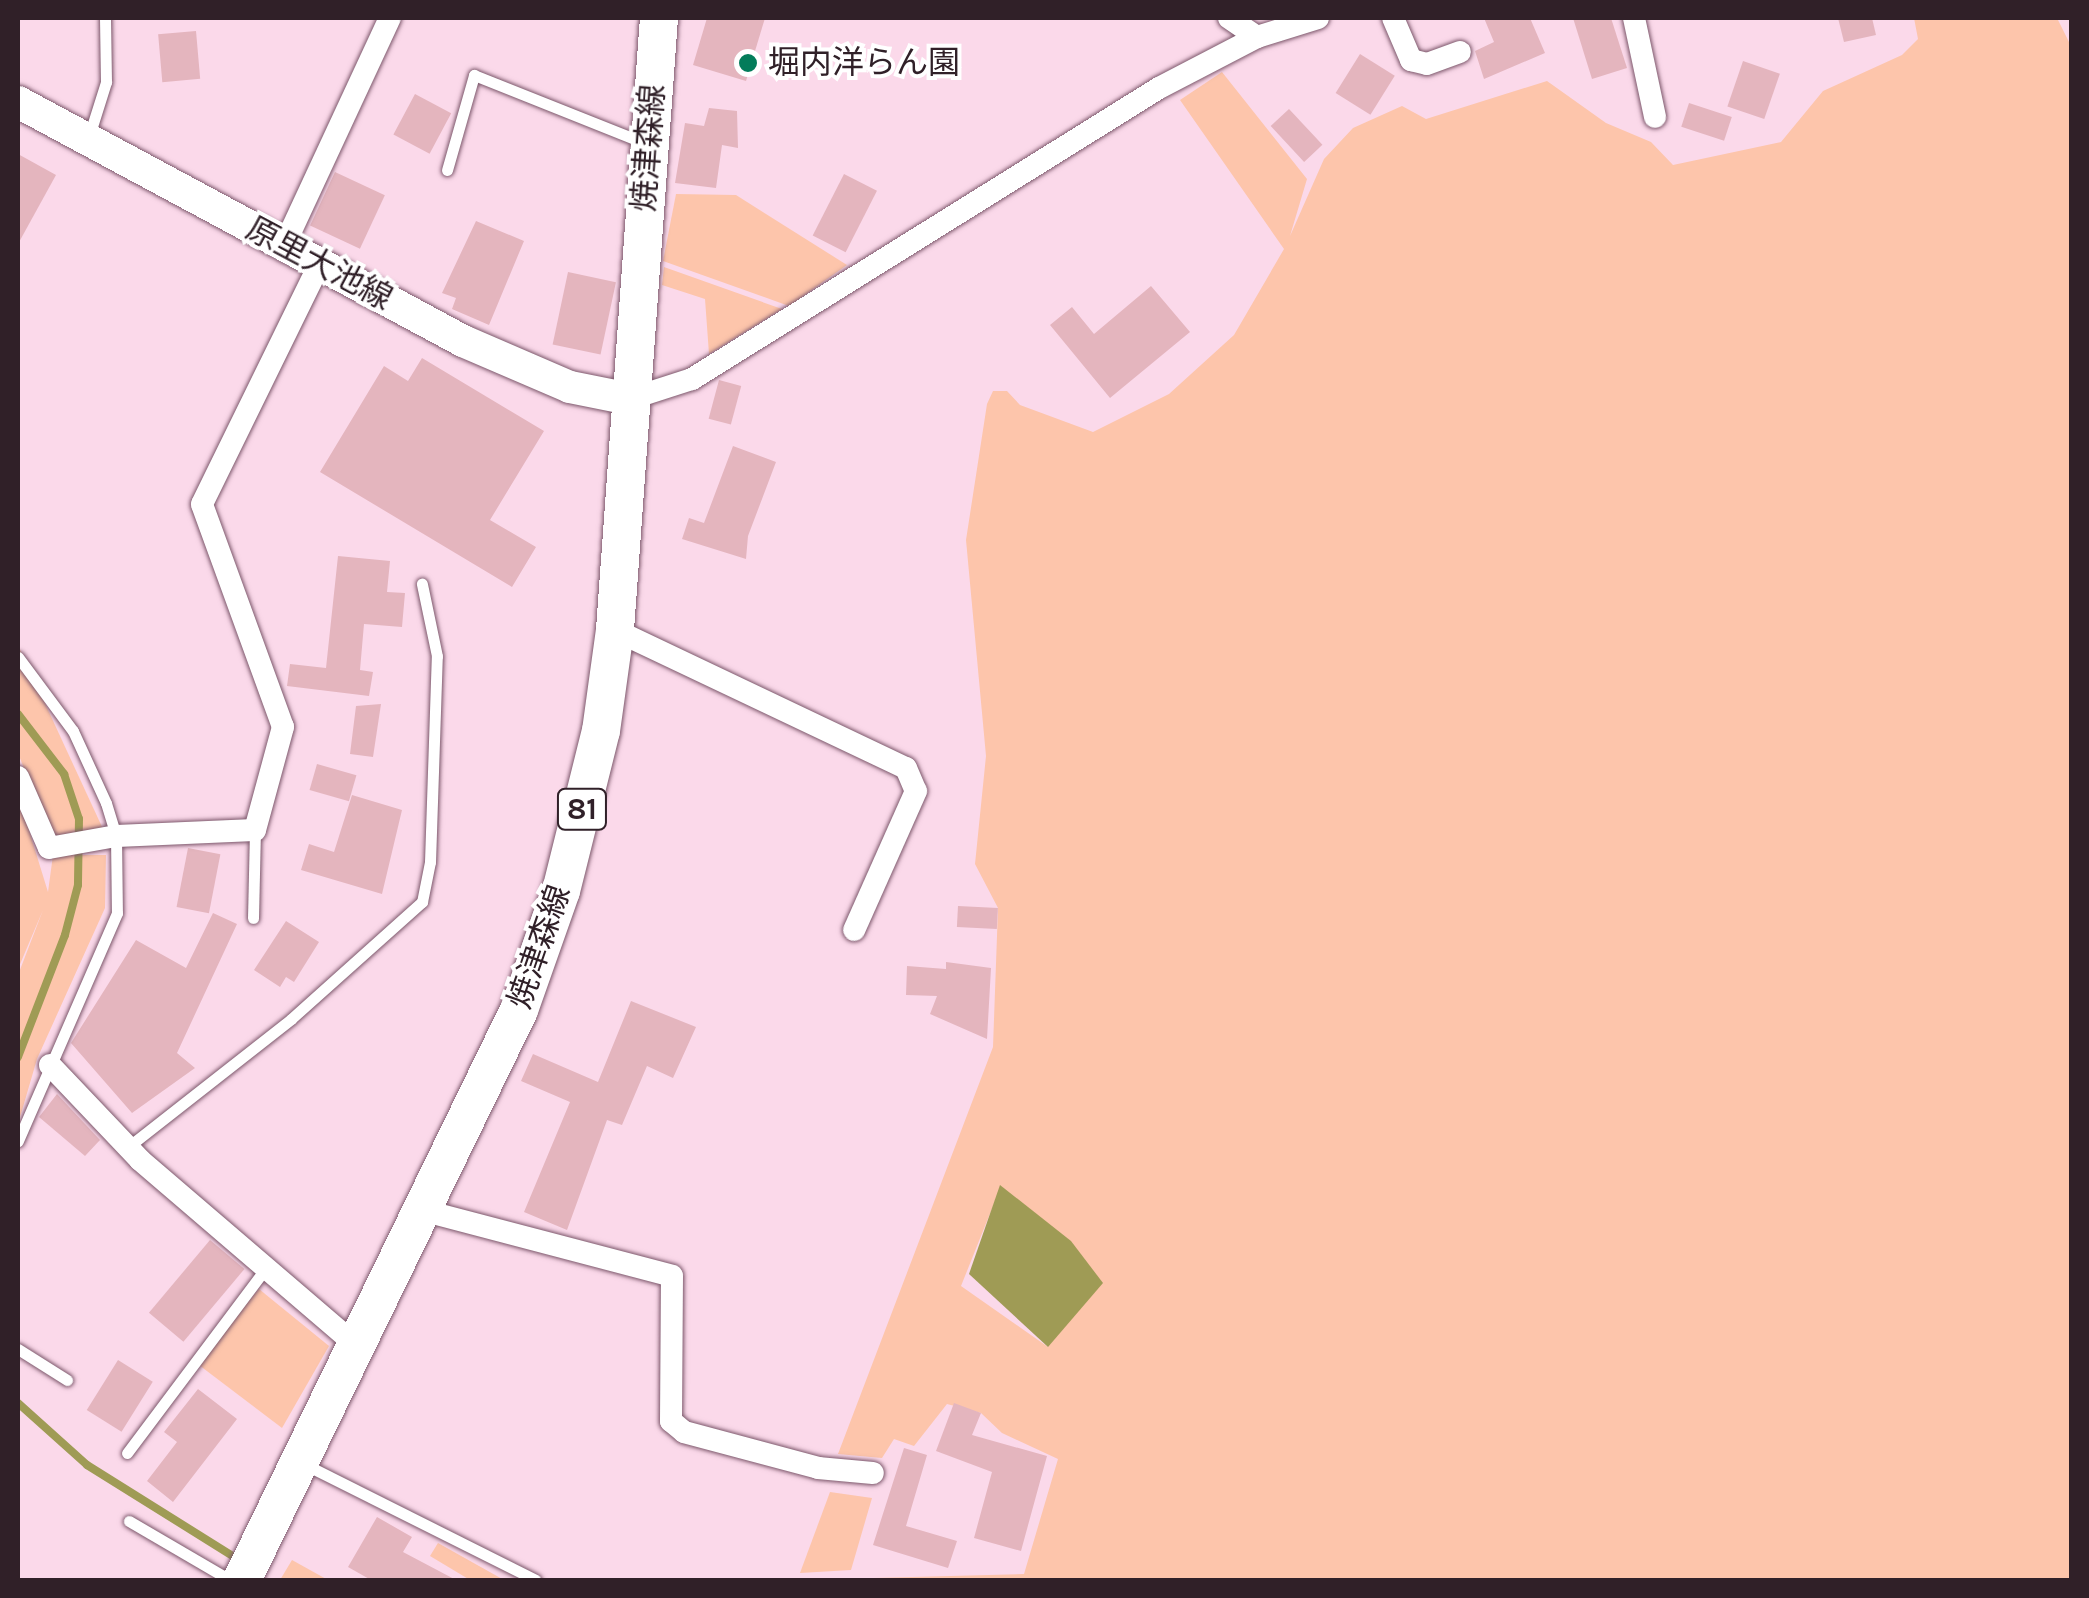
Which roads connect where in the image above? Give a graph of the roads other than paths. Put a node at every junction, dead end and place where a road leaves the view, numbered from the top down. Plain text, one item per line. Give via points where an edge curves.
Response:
1 (105, 18) edge
2 (390, 18) edge
3 (1229, 18) edge
4 (1318, 18) edge
5 (1393, 18) edge
6 (1634, 18) edge
7 (662, 22) edge
8 (1257, 37) junction
9 (1460, 52) dead end
10 (18, 102) edge
11 (1655, 117) dead end
12 (88, 138) junction
13 (649, 144) junction
14 (447, 170) dead end
15 (284, 246) junction
16 (319, 266) junction
17 (630, 400) junction
18 (422, 584) dead end
19 (615, 630) junction
20 (18, 657) edge
21 (18, 777) edge
22 (255, 830) junction
23 (116, 836) junction
24 (253, 918) dead end
25 (854, 930) dead end
26 (50, 1065) junction
27 (18, 1141) edge
28 (128, 1146) junction
29 (425, 1212) junction
30 (266, 1268) junction
31 (358, 1346) junction
32 (18, 1349) edge
33 (67, 1380) dead end
34 (127, 1453) dead end
35 (300, 1462) junction
36 (873, 1472) dead end
37 (129, 1520) dead end
38 (230, 1580) edge
39 (242, 1580) edge
40 (536, 1580) edge

1 - 12 lane via 106,82
2 - 15 street
3 - 8 street
4 - 8 street
5 - 9 street via 1411,60 1427,64
6 - 11 street
7 - 13 main road, 焼津森線 / 81
8 - 17 street via 1159,88 692,379
10 - 12 main road, 原里大池線
12 - 15 main road, 原里大池線
13 - 14 lane via 474,74
13 - 17 main road, 焼津森線 / 81
15 - 16 main road, 原里大池線
16 - 17 main road, 原里大池線 via 498,356 570,387
16 - 22 street via 202,504 283,727
17 - 19 main road, 焼津森線 / 81
18 - 28 lane via 437,656 430,862 422,902 291,1019
19 - 25 street via 906,768 916,791
19 - 29 main road, 焼津森線 / 81 via 602,730 561,891 519,1010
20 - 23 lane via 73,731
21 - 23 street via 49,848
22 - 23 street
22 - 24 lane
23 - 26 lane via 117,914
26 - 27 lane
26 - 28 street
28 - 30 street
29 - 31 main road, 焼津森線 / 81
29 - 36 street via 672,1276 672,1421 684,1432 818,1468
30 - 31 street
30 - 34 lane
31 - 35 main road, 焼津森線 / 81
32 - 33 lane
35 - 39 main road, 焼津森線 / 81
35 - 40 lane
37 - 38 lane

